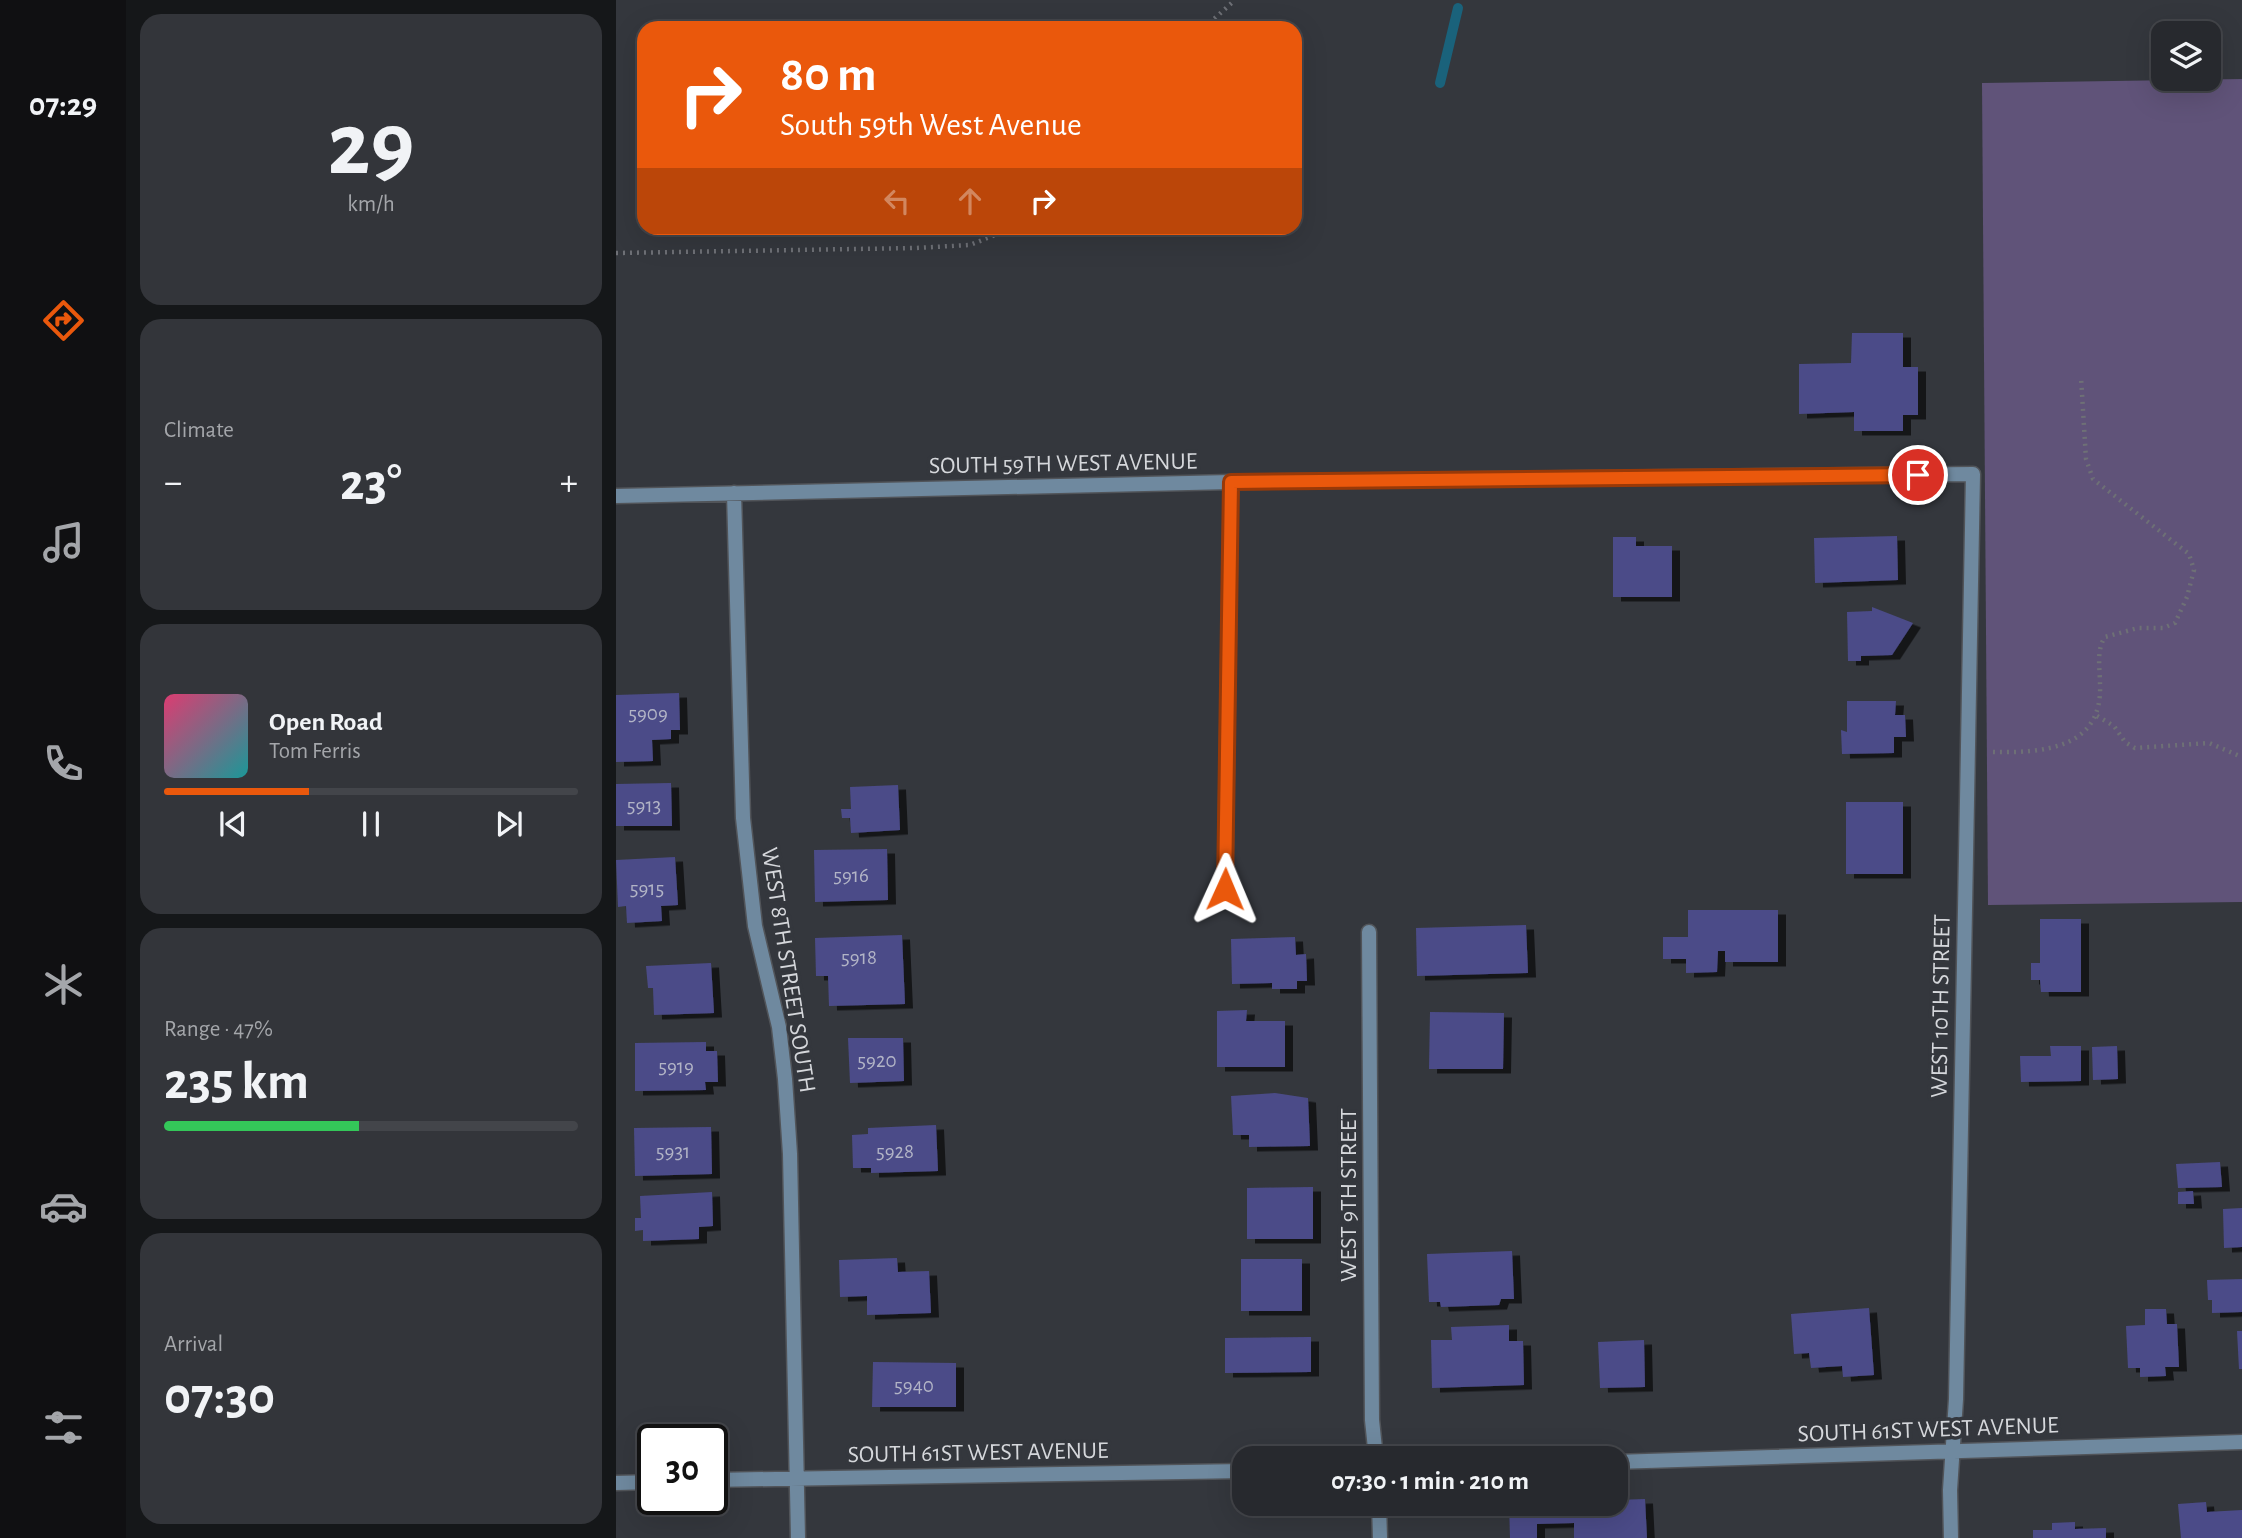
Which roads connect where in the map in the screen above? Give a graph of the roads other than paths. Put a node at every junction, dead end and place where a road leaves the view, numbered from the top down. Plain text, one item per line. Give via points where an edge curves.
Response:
1 (1973, 474) joint
2 (1231, 482) junction
3 (734, 494) junction
4 (616, 496) edge
5 (1225, 889) dead end
6 (1369, 932) dead end
7 (2242, 1442) edge
8 (1375, 1446) edge
9 (1953, 1451) junction
10 (1628, 1462) edge
11 (1232, 1471) edge
12 (797, 1478) junction
13 (728, 1480) edge
14 (637, 1482) edge
15 (616, 1483) edge
16 (1379, 1516) edge
17 (798, 1538) edge
18 (1380, 1538) edge
19 (1951, 1538) edge

1 - 2 street, SOUTH 59TH WEST AVENUE
1 - 9 street, WEST 10TH STREET
2 - 3 street, SOUTH 59TH WEST AVENUE
2 - 5 street
3 - 4 street, SOUTH 59TH WEST AVENUE
3 - 12 street, WEST 8TH STREET SOUTH via 743,818 755,926 779,1027 790,1154
6 - 8 street, WEST 9TH STREET
7 - 9 street, SOUTH 61ST WEST AVENUE
9 - 10 street, SOUTH 61ST WEST AVENUE
9 - 19 street, WEST 10TH STREET
11 - 12 street, SOUTH 61ST WEST AVENUE
12 - 13 street, SOUTH 61ST WEST AVENUE
12 - 17 street, WEST 8TH STREET SOUTH
14 - 15 street
16 - 18 street

